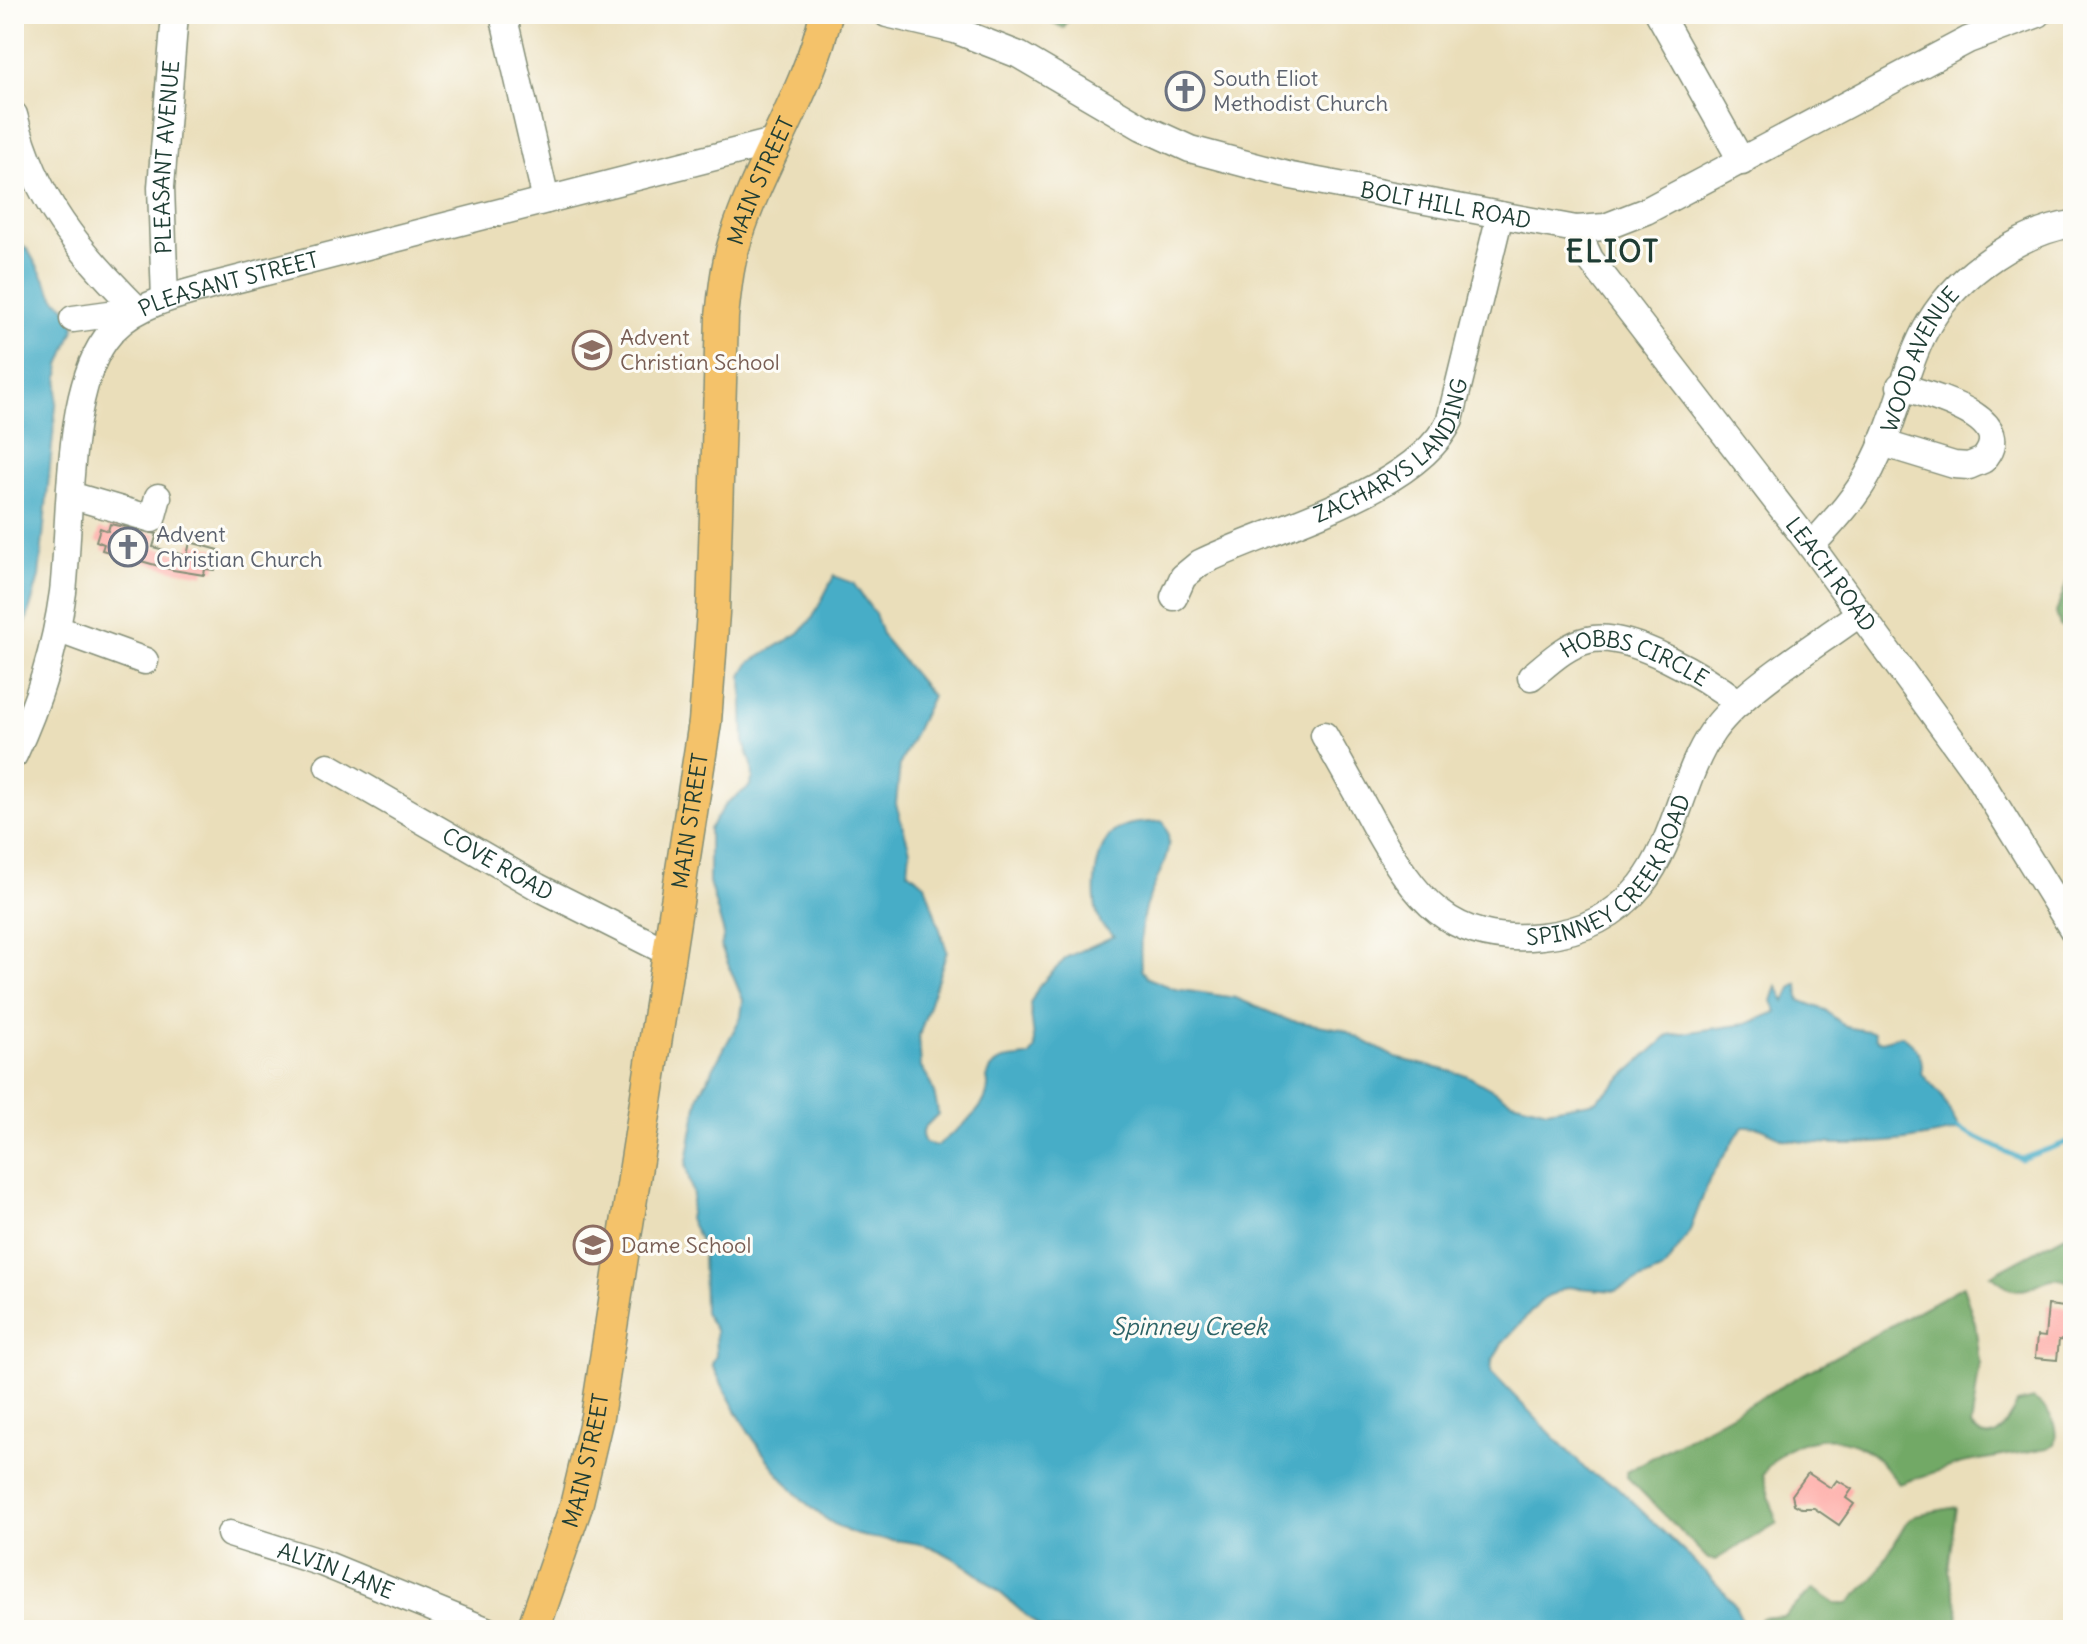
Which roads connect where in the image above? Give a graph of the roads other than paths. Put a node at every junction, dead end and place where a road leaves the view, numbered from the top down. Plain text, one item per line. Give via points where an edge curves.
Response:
1 (175, 14) edge
2 (503, 14) edge
3 (826, 14) edge
4 (887, 14) edge
5 (1659, 14) edge
6 (2038, 14) edge
7 (14, 115) edge
8 (777, 141) junction
9 (1742, 162) junction
10 (546, 200) junction
11 (1500, 215) junction
12 (2073, 224) edge
13 (1576, 229) junction
14 (165, 299) junction
15 (138, 310) junction
16 (73, 319) dead end
17 (1900, 386) junction
18 (1882, 443) junction
19 (70, 495) junction
20 (158, 497) dead end
21 (1811, 546) junction
22 (1174, 597) dead end
23 (1860, 613) junction
24 (57, 629) junction
25 (145, 661) dead end
26 (1531, 677) dead end
27 (1739, 703) junction
28 (1324, 735) dead end
29 (14, 755) edge
30 (328, 766) dead end
31 (2073, 930) edge
32 (671, 954) junction
33 (230, 1534) dead end
34 (486, 1630) edge
35 (533, 1630) edge

1 - 14 street, PLEASANT AVENUE via 161,187
2 - 10 street
3 - 8 main road, MAIN STREET
4 - 11 street, BOLT HILL ROAD via 955,30 1019,55 1190,149 1291,176
5 - 9 street
6 - 9 street, BOLT HILL ROAD via 1968,40
7 - 15 street via 50,210
8 - 10 street, PLEASANT STREET
8 - 32 main road, MAIN STREET via 742,219 727,272 710,673
9 - 13 street, BOLT HILL ROAD via 1625,220
10 - 14 street, PLEASANT STREET
11 - 13 street, BOLT HILL ROAD
11 - 22 street, ZACHARYS LANDING via 1450,420 1434,446 1384,483 1200,563 1183,577
12 - 17 street, WOOD AVENUE via 2034,235 1965,278 1923,329
13 - 21 street, LEACH ROAD via 1590,259
14 - 15 street, PLEASANT STREET
15 - 16 street
15 - 19 street, PLEASANT STREET via 109,335 94,359 81,409
17 - 18 street, WOOD AVENUE
17 - 18 street via 1980,417 1989,429 1990,451 1983,460 1962,466
18 - 21 street, WOOD AVENUE via 1861,487
19 - 20 street via 152,519
19 - 24 street, PLEASANT STREET
21 - 23 street, LEACH ROAD
23 - 27 street, SPINNEY CREEK ROAD
23 - 31 street, LEACH ROAD via 1974,770
24 - 25 street
24 - 29 street, PLEASANT STREET via 41,691
26 - 27 street, HOBBS CIRCLE via 1570,647 1607,639 1698,675
27 - 28 street, SPINNEY CREEK ROAD via 1706,743 1663,849 1641,885 1588,926 1536,937 1476,933 1429,906 1399,869
30 - 32 street, COVE ROAD via 524,880
32 - 35 main road, MAIN STREET via 597,1417 576,1506
33 - 34 street, ALVIN LANE via 322,1563

